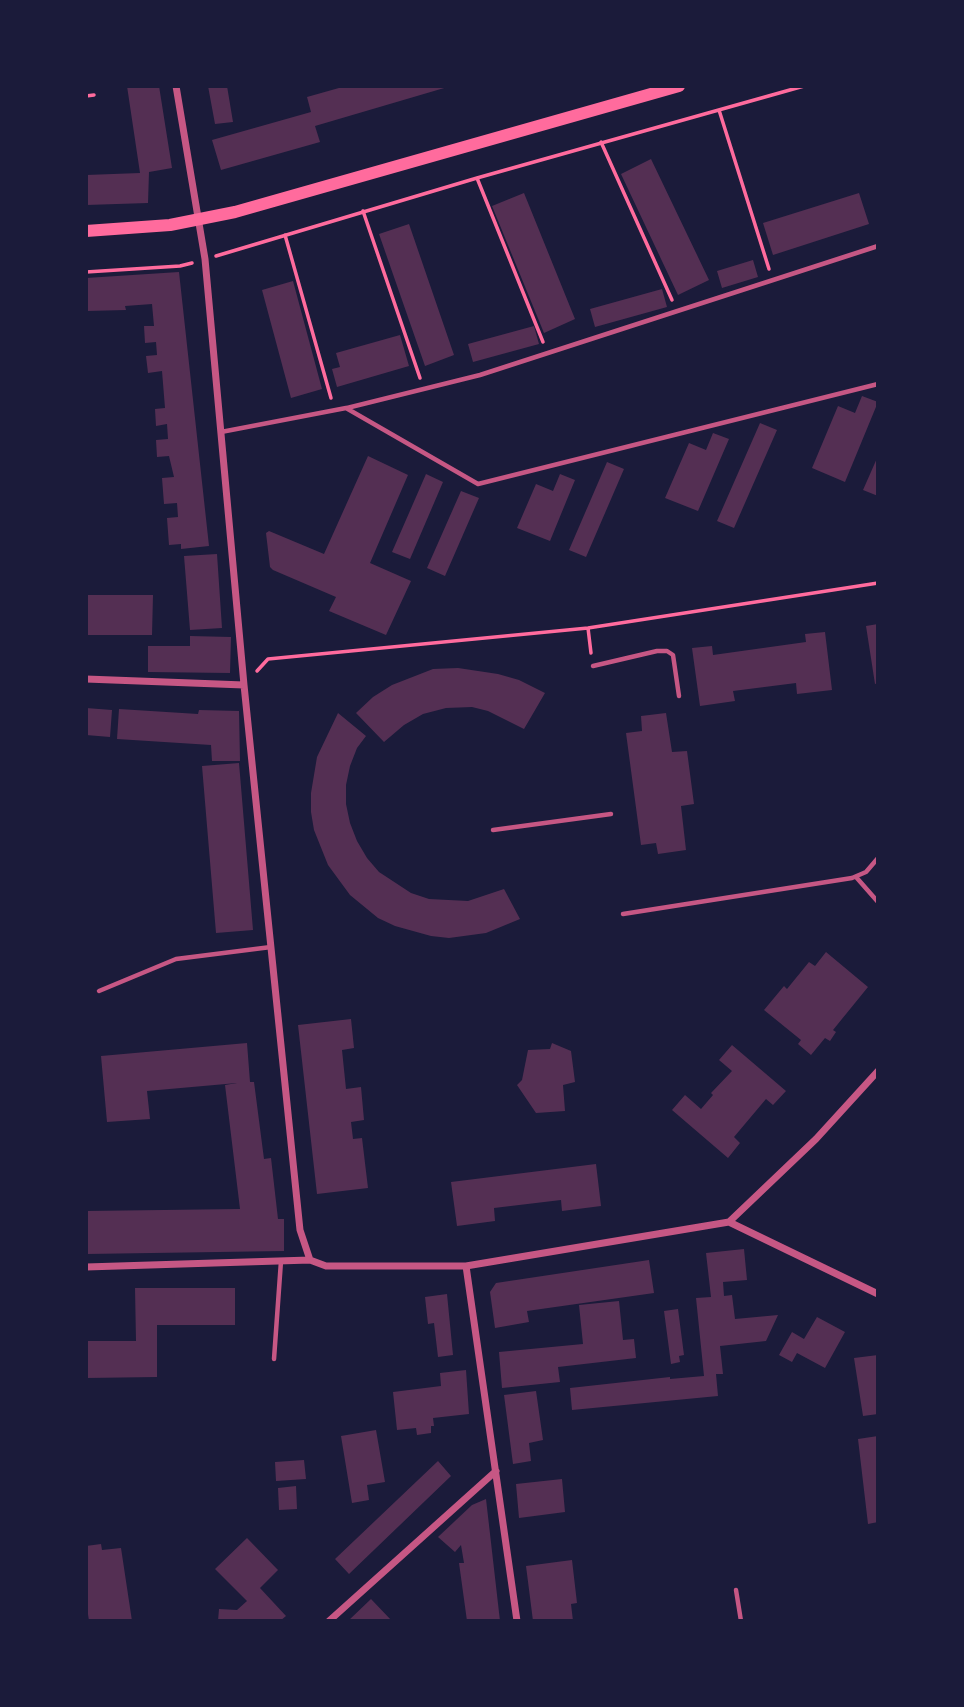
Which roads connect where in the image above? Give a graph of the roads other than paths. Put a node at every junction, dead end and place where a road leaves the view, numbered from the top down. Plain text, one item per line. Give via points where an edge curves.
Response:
1 (176, 86) edge
2 (679, 86) edge
3 (200, 220) junction
4 (86, 231) edge
5 (878, 246) edge
6 (878, 384) edge
7 (346, 408) junction
8 (221, 432) junction
9 (593, 664) road end
10 (86, 679) edge
11 (244, 685) junction
12 (679, 696) dead end
13 (611, 814) dead end
14 (493, 830) dead end
15 (878, 858) edge
16 (856, 877) junction
17 (878, 902) edge
18 (623, 914) dead end
19 (271, 947) junction
20 (99, 991) dead end
21 (878, 1071) edge
22 (729, 1222) junction
23 (310, 1260) junction
24 (281, 1261) junction
25 (466, 1266) junction
26 (86, 1267) edge
27 (878, 1294) edge
28 (274, 1359) dead end
29 (496, 1471) junction
30 (736, 1590) dead end
31 (329, 1621) edge
32 (517, 1621) edge
33 (741, 1621) edge

1 - 3 street
2 - 3 main road
3 - 4 main road
3 - 8 street
5 - 7 lane via 480,375
6 - 7 lane via 478,484
7 - 8 lane
8 - 11 street
9 - 12 lane via 667,651 673,655
10 - 11 street
11 - 19 street
13 - 14 lane
15 - 16 lane
16 - 17 lane
16 - 18 lane
19 - 20 lane via 176,959
19 - 23 street via 300,1230
21 - 22 street via 816,1139
22 - 25 street
22 - 27 street
23 - 24 street
23 - 25 street via 326,1266
24 - 26 street
24 - 28 lane
25 - 29 street
29 - 31 street
29 - 32 street
30 - 33 lane

